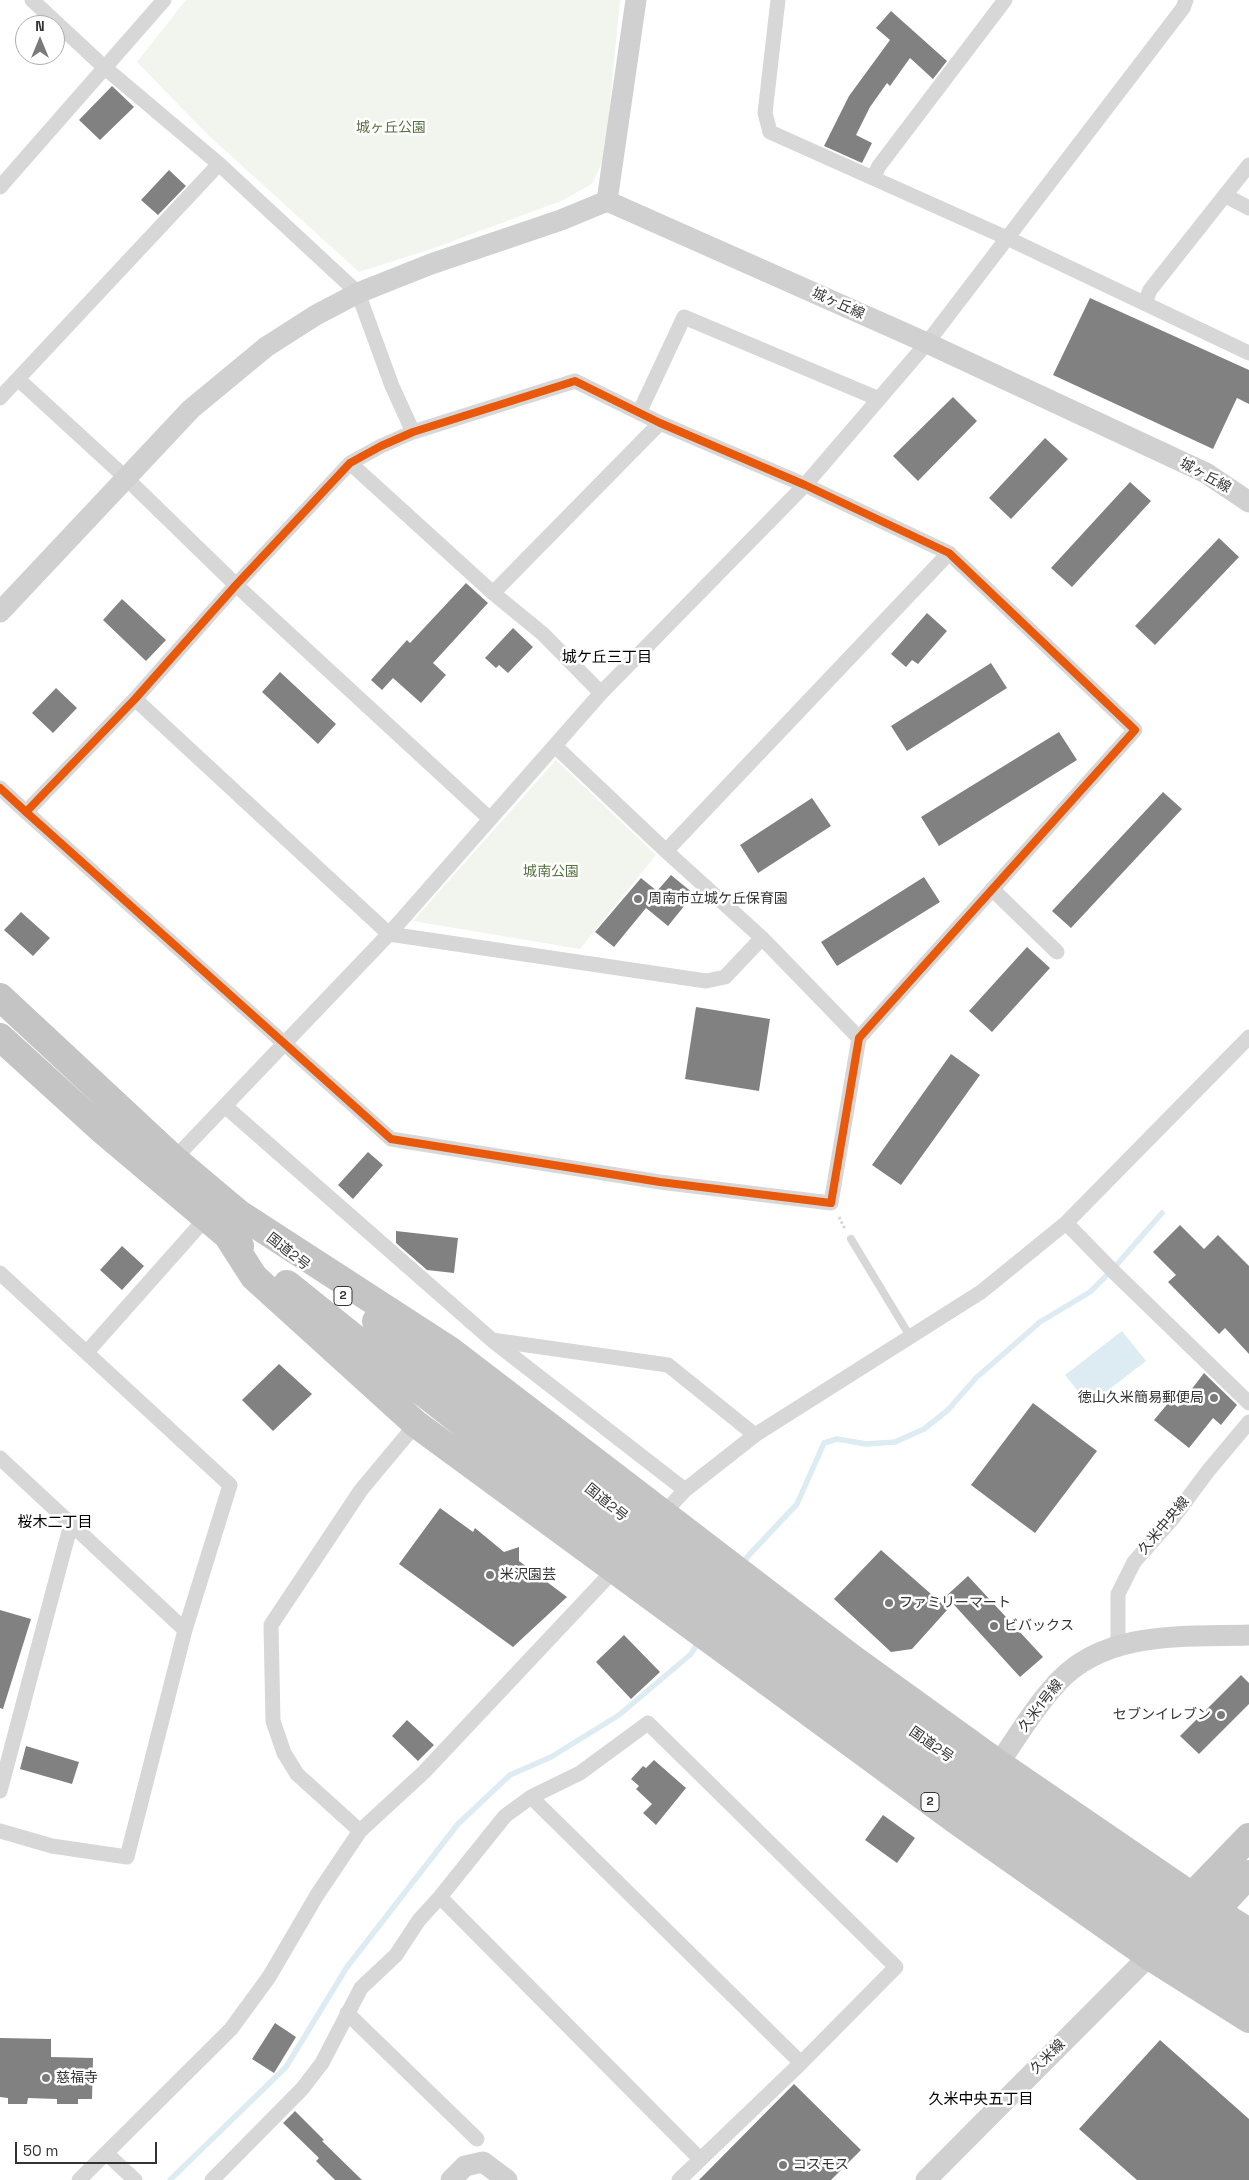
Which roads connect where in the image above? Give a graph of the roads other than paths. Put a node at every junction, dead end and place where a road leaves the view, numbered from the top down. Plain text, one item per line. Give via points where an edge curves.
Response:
1 (32, 0) edge
2 (164, 0) edge
3 (636, 0) edge
4 (778, 0) edge
5 (1186, 0) edge
6 (998, 3) edge
7 (104, 67) junction
8 (219, 164) junction
9 (1249, 164) edge
10 (873, 178) junction
11 (0, 186) edge
12 (1226, 196) junction
13 (607, 201) junction
14 (1249, 208) edge
15 (1008, 238) junction
16 (358, 293) junction
17 (1145, 304) junction
18 (927, 343) junction
19 (1249, 353) edge
20 (18, 379) junction
21 (0, 398) edge
22 (879, 399) junction
23 (639, 413) junction
24 (660, 423) junction
25 (413, 432) junction
26 (350, 463) junction
27 (126, 478) junction
28 (805, 484) junction
29 (1249, 502) edge
30 (949, 553) junction
31 (236, 585) junction
32 (493, 593) junction
33 (0, 612) edge
34 (602, 693) junction
35 (135, 699) junction
36 (555, 746) junction
37 (0, 788) edge
38 (26, 812) junction
39 (490, 819) junction
40 (666, 851) junction
41 (992, 888) junction
42 (389, 934) junction
43 (762, 938) junction
44 (1057, 952) dead end
45 (0, 997) edge
46 (0, 1037) edge
47 (1249, 1037) edge
48 (859, 1038) junction
49 (286, 1043) junction
50 (226, 1107) junction
51 (174, 1159) junction
52 (206, 1218) junction
53 (231, 1223) junction
54 (1066, 1223) junction
55 (851, 1239) road end
56 (0, 1273) edge
57 (911, 1338) junction
58 (492, 1340) junction
59 (87, 1352) junction
60 (1249, 1403) edge
61 (1249, 1422) edge
62 (416, 1424) junction
63 (755, 1435) junction
64 (0, 1458) edge
65 (685, 1490) junction
66 (663, 1514) junction
67 (71, 1524) junction
68 (615, 1569) junction
69 (185, 1630) junction
70 (1249, 1635) edge
71 (1118, 1645) junction
72 (893, 1733) junction
73 (998, 1764) junction
74 (0, 1791) edge
75 (531, 1797) junction
76 (957, 1821) junction
77 (0, 1831) edge
78 (360, 1831) junction
79 (1249, 1837) edge
80 (1249, 1874) edge
81 (1192, 1896) junction
82 (440, 1897) junction
83 (1215, 1910) junction
84 (1249, 1932) edge
85 (1149, 1956) junction
86 (1249, 1961) edge
87 (1249, 1992) edge
88 (347, 2013) junction
89 (1249, 2019) edge
90 (801, 2063) junction
91 (477, 2138) dead end
92 (106, 2154) junction
93 (700, 2158) junction
94 (79, 2180) edge
95 (135, 2180) edge
96 (212, 2180) edge
97 (451, 2180) edge
98 (507, 2180) edge
99 (679, 2180) edge
100 (926, 2180) edge

1 - 7 street
2 - 7 street
3 - 13 street
4 - 10 street via 765,113 770,132
5 - 15 street
6 - 10 street
7 - 8 street
7 - 11 street
8 - 16 street
8 - 20 street
9 - 12 street
10 - 15 street
12 - 14 street
12 - 17 street via 1150,290
13 - 16 street
13 - 18 street, 城ヶ丘線
15 - 17 street
15 - 18 street
16 - 25 street via 392,386
16 - 27 street via 266,347 191,409
17 - 19 street
18 - 22 street
18 - 29 street, 城ヶ丘線 via 1206,473
20 - 21 street
20 - 27 street
22 - 23 street via 684,317
22 - 28 street
23 - 24 street
23 - 25 street via 575,380
24 - 28 street
24 - 32 street
25 - 26 street
26 - 31 street
26 - 32 street
27 - 31 street
27 - 33 street
28 - 30 street
28 - 34 street
30 - 40 street
30 - 41 street via 1135,730
31 - 35 street
31 - 39 street
32 - 34 street via 543,634
34 - 36 street
35 - 38 street
35 - 42 street
36 - 39 street
36 - 40 street
37 - 38 street
38 - 49 street
39 - 42 street
40 - 43 street
41 - 44 street
41 - 48 street
42 - 43 street via 706,981 724,977
42 - 49 street
43 - 48 street
45 - 51 highway, 国道2号 / 2
46 - 52 highway, 国道2号 / 2
47 - 54 street
48 - 49 street via 831,1203 660,1182 391,1139
49 - 50 street
50 - 51 street
50 - 58 street
51 - 53 highway, 国道2号 / 2
52 - 53 highway, 国道2号 / 2
52 - 59 street
53 - 62 highway, 2 via 254,1277
53 - 66 highway, 2 via 451,1351
53 - 72 highway, 国道2号 / 2 via 434,1402
54 - 57 street via 981,1292
54 - 60 street
55 - 57 lane
56 - 59 street
57 - 63 street
58 - 63 street via 668,1366
58 - 65 street
59 - 69 street via 230,1485
61 - 71 street, 久米中央線 via 1134,1562 1118,1594
62 - 68 highway, 2
62 - 78 street via 361,1490 271,1626 273,1721 284,1753 297,1774
63 - 65 street
64 - 67 street
65 - 66 street
66 - 73 highway, 2
67 - 69 street
67 - 74 street
68 - 76 highway, 2
68 - 78 street via 424,1772
69 - 77 street via 127,1857 52,1846
70 - 71 street, 久米1号線 via 1164,1638
71 - 73 street, 久米1号線 via 1086,1658 1058,1681
72 - 86 highway, 国道2号 / 2, bridge via 1069,1842
72 - 87 highway, 国道2号 / 2, bridge via 1062,1868
73 - 76 street, 久米1号線
73 - 81 highway, 2
75 - 82 street via 505,1816
75 - 90 street
75 - 90 street via 580,1773 648,1724 896,1967
76 - 85 highway, 2
78 - 92 street via 317,1895 269,1977 231,2029
79 - 81 highway
80 - 83 highway
81 - 83 highway, 2
81 - 85 highway
82 - 88 street via 418,1920 396,1955 361,1988
82 - 93 street
83 - 84 highway, 2
83 - 85 highway
85 - 89 highway, 2
85 - 100 street, 久米線
88 - 91 street
88 - 96 street via 322,2063 302,2089
90 - 93 street
92 - 94 street
92 - 95 street
93 - 99 street
97 - 98 street via 465,2166 483,2162

